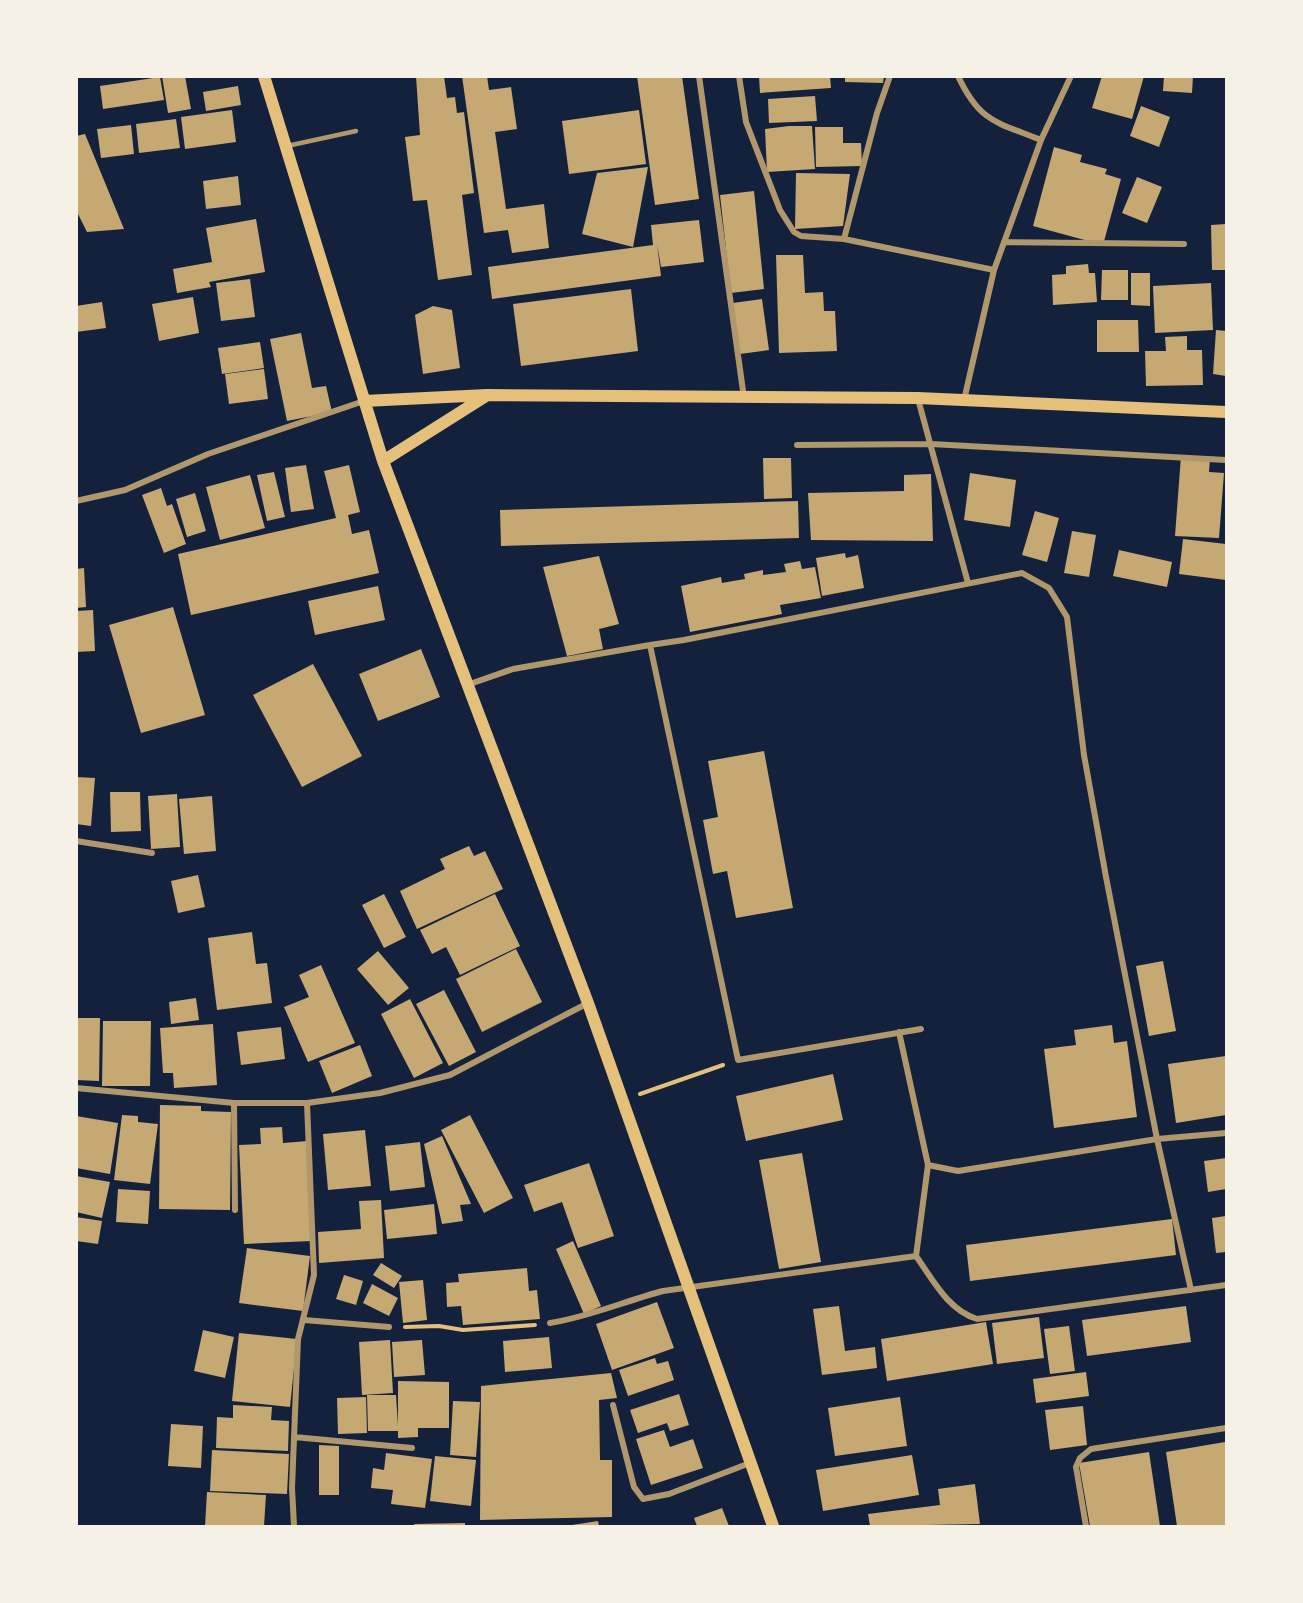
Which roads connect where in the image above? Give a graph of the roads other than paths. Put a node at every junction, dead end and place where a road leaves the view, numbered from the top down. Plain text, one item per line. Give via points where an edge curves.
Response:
1 (264, 76) edge
2 (699, 76) edge
3 (739, 76) edge
4 (890, 76) edge
5 (958, 76) edge
6 (1071, 76) edge
7 (356, 131) dead end
8 (1041, 140) junction
9 (284, 147) junction
10 (844, 239) junction
11 (1004, 242) junction
12 (1185, 244) dead end
13 (994, 270) junction
14 (487, 395) junction
15 (918, 398) junction
16 (744, 399) junction
17 (964, 400) junction
18 (364, 401) junction
19 (1227, 412) edge
20 (931, 444) junction
21 (797, 445) dead end
22 (1227, 460) edge
23 (383, 461) junction
24 (76, 501) edge
25 (968, 583) junction
26 (650, 645) junction
27 (467, 685) junction
28 (76, 842) edge
29 (152, 853) dead end
30 (588, 1003) junction
31 (921, 1029) dead end
32 (899, 1032) junction
33 (76, 1088) edge
34 (307, 1102) junction
35 (234, 1103) junction
36 (1227, 1133) edge
37 (1157, 1140) junction
38 (928, 1165) junction
39 (235, 1210) dead end
40 (916, 1256) junction
41 (1227, 1285) edge
42 (690, 1288) junction
43 (1191, 1290) junction
44 (304, 1320) junction
45 (550, 1323) road end
46 (389, 1327) road end
47 (613, 1405) dead end
48 (1227, 1428) edge
49 (294, 1437) junction
50 (412, 1448) dead end
51 (751, 1463) junction
52 (294, 1527) edge
53 (773, 1527) edge
54 (1086, 1527) edge

1 - 9 main road
2 - 16 street
3 - 10 street via 746,122 789,225 801,236
4 - 10 street
5 - 8 street via 972,104 984,117
6 - 8 street
7 - 9 lane
8 - 11 street
9 - 18 main road
10 - 13 street
11 - 12 street
11 - 13 street
13 - 17 street
14 - 16 main road
14 - 18 main road
14 - 23 main road
15 - 16 main road
15 - 17 main road
15 - 20 street
17 - 19 main road
18 - 23 main road
18 - 24 street via 208,454 125,490
20 - 21 street
20 - 22 street
20 - 25 street
23 - 27 main road
25 - 26 street
25 - 37 street via 1022,573 1049,588 1067,617 1084,755
26 - 27 street via 513,669
26 - 32 street via 738,1060
27 - 30 main road
28 - 29 street
30 - 34 street via 450,1075 380,1093
30 - 42 main road
31 - 32 street
32 - 38 street
33 - 35 street
34 - 35 street
34 - 44 street via 314,1275
35 - 39 street
36 - 37 street
37 - 38 street via 958,1171
37 - 43 street
38 - 40 street
40 - 42 street
40 - 43 street via 952,1305 977,1319
41 - 43 street
42 - 45 street via 624,1301 582,1318
42 - 51 main road
44 - 46 street
44 - 49 street via 298,1339
47 - 51 street via 634,1487 643,1499 669,1494
48 - 54 street via 1091,1449 1076,1467
49 - 50 street
49 - 52 street
51 - 53 main road

